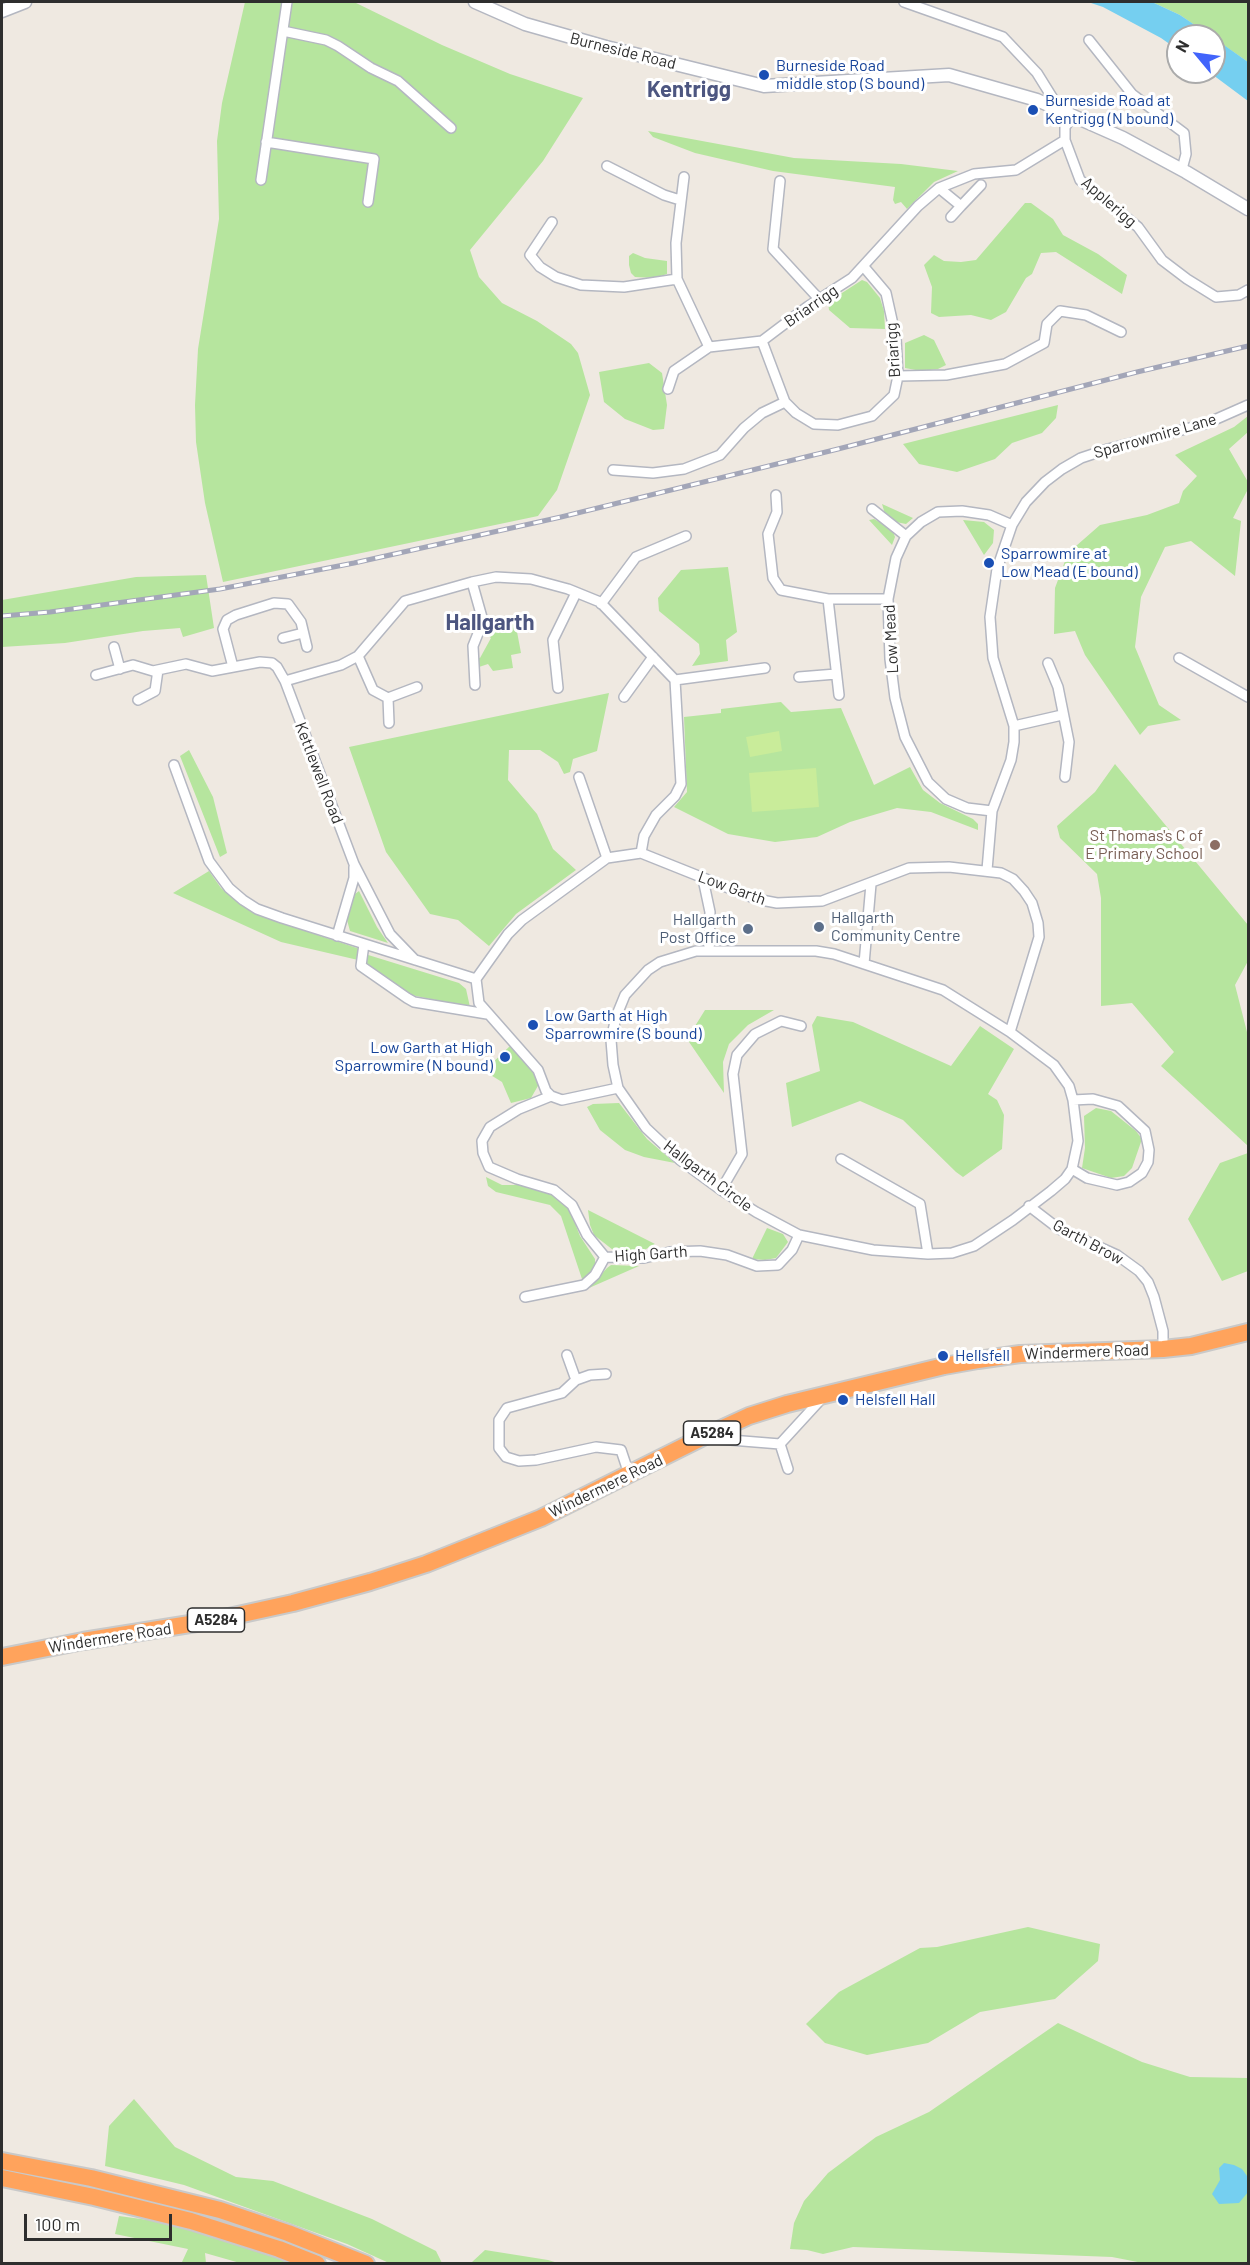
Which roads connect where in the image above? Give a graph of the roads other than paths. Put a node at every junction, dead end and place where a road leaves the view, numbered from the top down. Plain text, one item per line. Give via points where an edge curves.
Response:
1 (25, 2) edge
2 (287, 2) edge
3 (475, 2) edge
4 (904, 2) edge
5 (922, 2) edge
6 (2, 11) edge
7 (932, 11) junction
8 (283, 31) junction
9 (1089, 40) dead end
10 (1060, 110) junction
11 (1073, 116) junction
12 (451, 128) dead end
13 (1065, 140) junction
14 (267, 142) junction
15 (607, 166) dead end
16 (1182, 169) junction
17 (684, 177) dead end
18 (261, 180) dead end
19 (780, 181) dead end
20 (981, 185) dead end
21 (939, 188) junction
22 (680, 200) junction
23 (368, 202) dead end
24 (961, 206) junction
25 (1248, 209) edge
26 (951, 217) dead end
27 (552, 222) dead end
28 (864, 267) junction
29 (677, 279) junction
30 (1248, 290) edge
31 (819, 300) junction
32 (1121, 332) dead end
33 (762, 341) junction
34 (709, 347) junction
35 (898, 376) junction
36 (668, 389) dead end
37 (785, 402) junction
38 (1248, 405) edge
39 (613, 470) dead end
40 (776, 495) dead end
41 (872, 509) dead end
42 (1012, 525) junction
43 (686, 536) dead end
44 (906, 536) junction
45 (472, 582) junction
46 (576, 593) junction
47 (828, 599) junction
48 (888, 599) junction
49 (601, 604) junction
50 (303, 633) junction
51 (283, 638) dead end
52 (114, 647) dead end
53 (307, 648) dead end
54 (358, 656) junction
55 (653, 657) junction
56 (1179, 658) dead end
57 (1048, 663) dead end
58 (233, 667) junction
59 (765, 668) dead end
60 (120, 669) junction
61 (158, 670) junction
62 (836, 674) junction
63 (96, 675) dead end
64 (799, 676) dead end
65 (675, 680) junction
66 (285, 681) junction
67 (475, 685) dead end
68 (417, 687) dead end
69 (558, 688) dead end
70 (839, 694) dead end
71 (624, 697) dead end
72 (1248, 697) edge
73 (388, 698) junction
74 (138, 700) dead end
75 (1062, 716) junction
76 (389, 723) dead end
77 (1014, 726) junction
78 (174, 765) dead end
79 (579, 777) dead end
80 (1065, 777) dead end
81 (992, 811) junction
82 (641, 853) junction
83 (607, 858) junction
84 (354, 864) junction
85 (987, 870) junction
86 (702, 879) junction
87 (871, 884) junction
88 (337, 936) junction
89 (364, 944) junction
90 (709, 951) junction
91 (415, 960) junction
92 (864, 963) junction
93 (476, 979) junction
94 (487, 1014) junction
95 (801, 1026) dead end
96 (1010, 1032) junction
97 (618, 1088) junction
98 (551, 1096) junction
99 (1073, 1100) junction
100 (841, 1159) dead end
101 (1072, 1169) junction
102 (721, 1190) junction
103 (1029, 1206) junction
104 (799, 1235) junction
105 (928, 1254) junction
106 (605, 1257) junction
107 (525, 1297) dead end
108 (1248, 1332) edge
109 (1163, 1349) junction
110 (567, 1355) dead end
111 (606, 1374) dead end
112 (576, 1380) junction
113 (825, 1394) junction
114 (701, 1438) junction
115 (780, 1444) junction
116 (788, 1469) dead end
117 (632, 1473) junction
118 (2, 1657) edge
119 (2, 2161) edge
120 (2, 2178) edge
121 (316, 2264) edge
122 (366, 2264) edge

1 - 6 street
2 - 8 street
3 - 10 street, Burneside Road via 525,24 764,86 949,75
4 - 7 street
5 - 7 street
7 - 10 street via 1003,37 1037,72
8 - 12 street via 338,46 398,81
8 - 14 street
9 - 16 street via 1132,94 1184,133 1186,154
10 - 11 street, Burneside Road
11 - 13 street via 1065,128
11 - 16 street, Burneside Road
13 - 21 street, Briarrigg via 1016,170 974,174
13 - 30 street, Applerigg via 1080,180 1138,226 1162,260 1216,297 1239,296
14 - 18 street
14 - 23 street via 374,159
15 - 22 street
16 - 25 street, Burneside Road
17 - 22 street
19 - 31 street via 773,249
20 - 24 street
21 - 24 street
21 - 28 street, Briarrigg
22 - 29 street
24 - 26 street
27 - 29 street via 530,255 556,277 581,285 624,286
28 - 31 street, Briarrigg
28 - 35 street, Briarigg via 886,293 896,338
29 - 34 street
31 - 33 street, Briarrigg
32 - 35 street via 1086,315 1060,311 1047,324 1044,343 1005,364 946,375
33 - 34 street
33 - 37 street
34 - 36 street via 674,371
35 - 37 street, Briarigg via 894,395 872,416 838,424 814,424
37 - 39 street via 762,413 713,458 684,469 653,473
38 - 42 street, Sparrowmire Lane via 1205,424 1081,458 1045,482
40 - 47 street via 777,512 768,534 773,578 782,590
41 - 44 street
42 - 44 street, Low Mead via 989,515 938,512
42 - 77 street, Sparrowmire Lane via 997,569 990,617 993,658
43 - 49 street via 636,557
44 - 48 street, Low Mead via 896,558
45 - 46 street via 496,577 531,579
45 - 54 street via 405,601
45 - 67 street via 483,621 473,646
46 - 49 street
46 - 69 street via 553,640
47 - 48 street
47 - 62 street
48 - 81 street, Low Mead via 890,659 905,737 928,782 946,799 966,808
49 - 55 street
50 - 51 street
50 - 53 street
50 - 58 street via 301,622 288,604 274,603 236,615 227,620 223,629
52 - 60 street
54 - 66 street via 341,665
54 - 73 street via 373,690
55 - 65 street
55 - 71 street
56 - 72 street
57 - 75 street via 1058,687
58 - 61 street via 212,671 186,664
58 - 66 street via 272,663
59 - 65 street
60 - 61 street via 133,665
60 - 63 street
61 - 74 street via 155,691
62 - 64 street
62 - 70 street
65 - 82 street via 681,784 656,815 644,836
66 - 84 street, Kettlewell Road
68 - 73 street
73 - 76 street
75 - 77 street
75 - 80 street via 1069,742
77 - 81 street, Sparrowmire Lane via 1011,760
78 - 88 street via 209,861 229,888 257,909
79 - 83 street
81 - 85 street, Sparrowmire Lane
82 - 83 street, Low Garth
82 - 86 street, Low Garth
83 - 93 street, Low Garth via 522,920
84 - 88 street, Kettlewell Road via 354,878
84 - 91 street, Kettlewell Road via 390,934
85 - 87 street, Low Garth via 909,868
85 - 96 street, Low Garth via 1013,879 1032,903 1038,923 1036,953
86 - 87 street, Low Garth via 777,903 822,901
86 - 90 street via 710,912
87 - 92 street
88 - 89 street
89 - 91 street
89 - 94 street via 361,966 414,1002
90 - 92 street, Hallgarth Circle via 816,951
90 - 97 street, Hallgarth Circle via 660,962 625,995 611,1040
91 - 93 street
92 - 96 street, Hallgarth Circle via 943,990
93 - 94 street via 479,1003
94 - 98 street via 538,1070
95 - 102 street via 781,1021 755,1034 737,1055 733,1074 742,1154
96 - 99 street, Hallgarth Circle via 1054,1065 1069,1086
97 - 98 street, High Garth via 562,1100
97 - 102 street, Hallgarth Circle via 646,1128 680,1160
98 - 106 street, High Garth via 489,1127 482,1141 483,1153 495,1171 554,1190 572,1205 586,1235
99 - 101 street, Hallgarth Circle via 1078,1142
99 - 101 street via 1093,1099 1118,1107 1145,1131 1149,1150 1142,1173 1117,1185 1087,1178
100 - 105 street via 920,1204
101 - 103 street, Hallgarth Circle
102 - 104 street, Hallgarth Circle
103 - 105 street, Hallgarth Circle via 974,1246 952,1253
103 - 109 street, Garth Brow via 1059,1229 1117,1255 1139,1271 1154,1297
104 - 105 street, Hallgarth Circle via 873,1250
104 - 106 street, High Garth via 778,1265 757,1266 727,1255 700,1251 644,1258
106 - 107 street via 596,1275 584,1285
108 - 109 highway, Windermere Road / A5284
109 - 113 highway, Windermere Road / A5284 via 1020,1354 944,1366
110 - 112 street
111 - 112 street
112 - 117 street via 562,1393 507,1408 499,1420 499,1448 506,1457 519,1461 596,1447 621,1450
113 - 114 highway, Windermere Road / A5284 via 749,1416
113 - 115 street
114 - 115 street
114 - 117 highway, Windermere Road / A5284
115 - 116 street
117 - 118 highway, Windermere Road / A5284 via 508,1532 426,1564 340,1591 205,1622
119 - 122 highway via 220,2210
120 - 121 highway via 191,2221 279,2248

